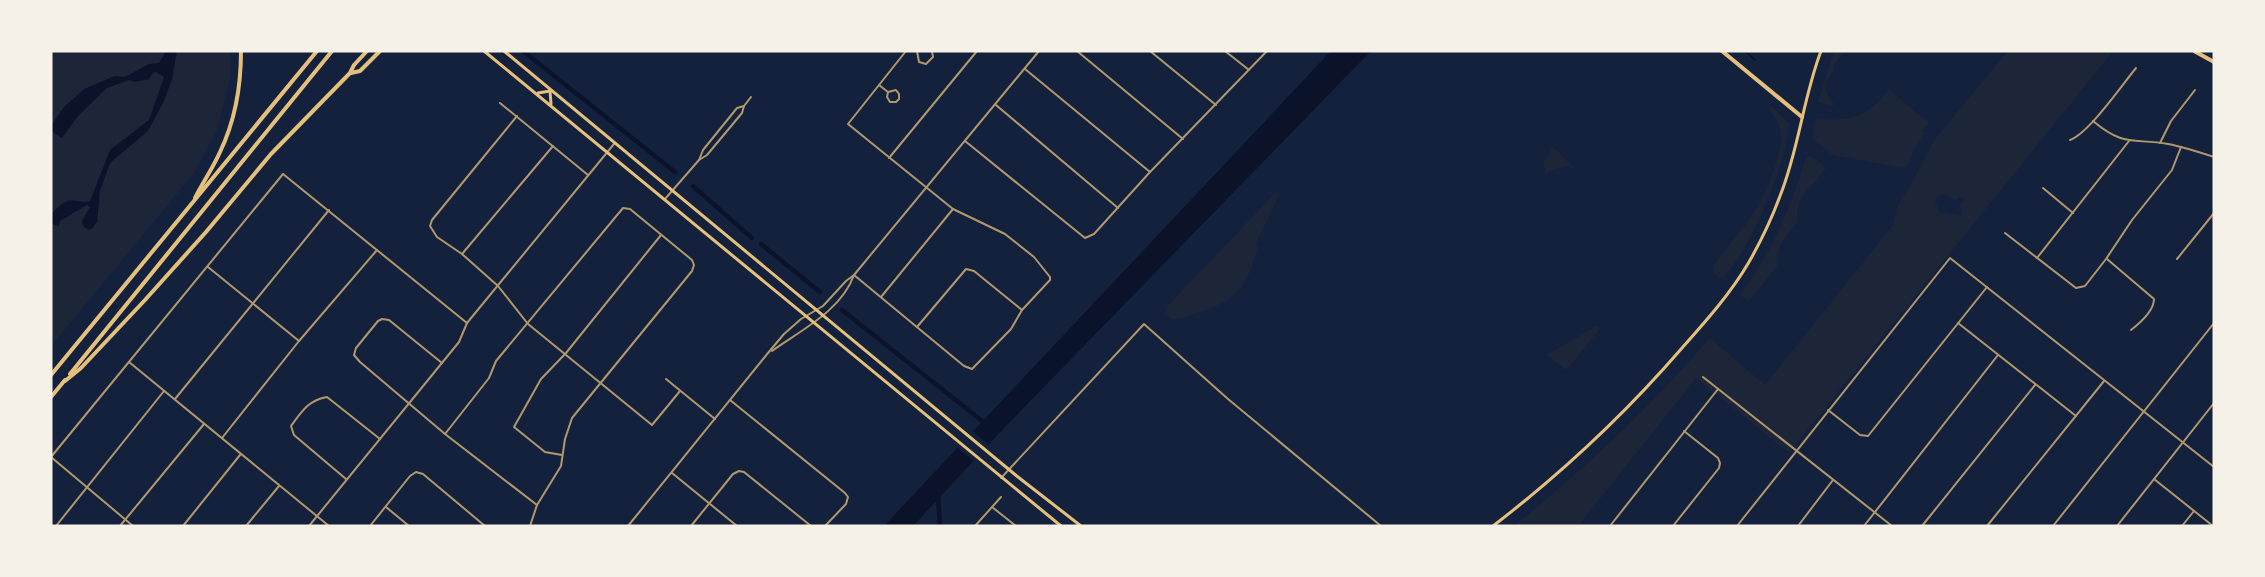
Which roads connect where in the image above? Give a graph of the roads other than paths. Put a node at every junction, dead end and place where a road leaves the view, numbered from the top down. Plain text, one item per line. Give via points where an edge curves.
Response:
1 (241, 51) edge
2 (317, 51) edge
3 (332, 51) edge
4 (367, 51) edge
5 (380, 51) edge
6 (484, 51) edge
7 (504, 51) edge
8 (906, 51) edge
9 (917, 51) edge
10 (932, 51) edge
11 (976, 51) edge
12 (1039, 51) edge
13 (1077, 51) edge
14 (1150, 51) edge
15 (1225, 51) edge
16 (1267, 51) edge
17 (1722, 51) edge
18 (1821, 51) edge
19 (2194, 51) edge
20 (2214, 62) edge
21 (2136, 68) dead end
22 (1025, 69) junction
23 (1249, 70) junction
24 (350, 73) junction
25 (879, 85) junction
26 (2195, 90) dead end
27 (550, 91) junction
28 (536, 93) junction
29 (888, 93) junction
30 (751, 97) dead end
31 (500, 103) dead end
32 (996, 105) junction
33 (1216, 105) junction
34 (552, 106) junction
35 (744, 106) junction
36 (517, 116) junction
37 (1802, 117) junction
38 (2093, 121) junction
39 (1183, 139) junction
40 (2070, 140) dead end
41 (965, 141) junction
42 (2129, 141) junction
43 (2160, 143) junction
44 (614, 144) junction
45 (553, 146) junction
46 (2181, 147) junction
47 (607, 152) junction
48 (2214, 157) edge
49 (889, 158) junction
50 (699, 160) junction
51 (1150, 172) junction
52 (588, 175) junction
53 (926, 188) junction
54 (2043, 189) dead end
55 (672, 191) junction
56 (665, 199) junction
57 (190, 206) junction
58 (1118, 208) junction
59 (953, 209) junction
60 (329, 210) junction
61 (2073, 213) junction
62 (2214, 213) edge
63 (2006, 233) dead end
64 (661, 235) junction
65 (376, 250) junction
66 (462, 254) junction
67 (2037, 258) junction
68 (2106, 259) junction
69 (2177, 259) dead end
70 (208, 267) junction
71 (854, 275) junction
72 (498, 286) junction
73 (1987, 287) junction
74 (881, 297) junction
75 (253, 303) junction
76 (817, 310) junction
77 (1022, 310) junction
78 (823, 315) junction
79 (806, 316) junction
80 (813, 322) junction
81 (467, 323) junction
82 (1958, 323) junction
83 (528, 324) junction
84 (2214, 324) edge
85 (917, 327) junction
86 (2131, 330) dead end
87 (299, 341) junction
88 (566, 353) junction
89 (768, 353) junction
90 (1998, 355) junction
91 (129, 362) junction
92 (442, 363) junction
93 (51, 375) edge
94 (1703, 376) dead end
95 (666, 379) dead end
96 (2105, 380) junction
97 (65, 381) junction
98 (601, 383) junction
99 (2035, 386) junction
100 (1718, 389) junction
101 (680, 391) junction
102 (164, 392) junction
103 (51, 397) edge
104 (174, 400) junction
105 (730, 400) junction
106 (409, 404) junction
107 (2213, 405) edge
108 (1828, 410) junction
109 (2144, 411) junction
110 (2076, 416) junction
111 (714, 419) junction
112 (204, 424) junction
113 (1684, 431) junction
114 (445, 434) junction
115 (221, 439) junction
116 (380, 439) junction
117 (2183, 442) junction
118 (1796, 451) junction
119 (240, 455) junction
120 (562, 455) junction
121 (51, 457) edge
122 (2214, 467) edge
123 (1009, 469) junction
124 (671, 472) junction
125 (1001, 478) junction
126 (2154, 478) junction
127 (346, 479) junction
128 (1833, 480) junction
129 (279, 486) junction
130 (87, 488) junction
131 (1001, 496) dead end
132 (709, 503) junction
133 (537, 505) junction
134 (386, 507) junction
135 (992, 507) junction
136 (2194, 511) junction
137 (1874, 512) junction
138 (317, 516) junction
139 (125, 520) junction
140 (57, 526) edge
141 (120, 526) edge
142 (133, 526) edge
143 (183, 526) edge
144 (246, 526) edge
145 (309, 526) edge
146 (329, 526) edge
147 (370, 526) edge
148 (409, 526) edge
149 (485, 526) edge
150 (530, 526) edge
151 (628, 526) edge
152 (691, 526) edge
153 (737, 526) edge
154 (811, 526) edge
155 (825, 526) edge
156 (975, 526) edge
157 (1016, 526) edge
158 (1061, 526) edge
159 (1082, 526) edge
160 (1381, 526) edge
161 (1493, 526) edge
162 (1610, 526) edge
163 (1673, 526) edge
164 (1737, 526) edge
165 (1798, 526) edge
166 (1864, 526) edge
167 (1892, 526) edge
168 (1922, 526) edge
169 (1987, 526) edge
170 (2053, 526) edge
171 (2116, 526) edge
172 (2182, 526) edge
173 (2213, 526) edge

1 - 57 highway via 238,92 226,138
2 - 57 highway
3 - 97 highway
4 - 24 highway
5 - 24 highway via 360,71
6 - 28 main road
7 - 27 main road
8 - 25 street
9 - 10 street via 919,62 926,64 933,57
11 - 49 street
12 - 22 street
13 - 39 street
14 - 33 street
15 - 23 street
16 - 23 street
17 - 37 highway
18 - 37 main road
19 - 20 highway
21 - 38 street
22 - 32 street
22 - 51 street
23 - 33 street
24 - 97 highway via 271,154 145,300
25 - 29 street
25 - 49 street via 848,124
26 - 43 street
27 - 28 main road
27 - 34 main road
27 - 44 main road
28 - 34 main road
29 - 29 street via 890,102 898,101 898,92
30 - 35 street
31 - 36 street
32 - 41 street
32 - 58 street
33 - 39 street
34 - 47 main road
35 - 50 street
35 - 50 street via 737,108
36 - 45 street
36 - 66 street via 432,220 430,226 437,237
37 - 161 main road via 1781,195 1749,262 1728,294 1617,418 1561,471
38 - 40 street
38 - 42 street via 2114,137
39 - 51 street
41 - 53 street
41 - 58 street via 1085,238 1094,234
42 - 43 street
42 - 61 street
43 - 46 street
44 - 47 street
44 - 55 main road
45 - 52 street
45 - 66 street
46 - 48 street
46 - 68 street via 2172,171
47 - 52 street
47 - 56 main road
49 - 53 street
50 - 55 street
51 - 58 street
52 - 72 street
53 - 59 street
53 - 71 street
54 - 61 street
55 - 56 street
55 - 76 main road
56 - 79 main road
57 - 93 highway
59 - 74 street
59 - 77 street via 1005,234 1034,257 1050,277
60 - 65 street
60 - 70 street via 283,174
60 - 75 street
61 - 67 street
62 - 69 street
63 - 67 street
64 - 83 street via 630,209 623,208
64 - 88 street
64 - 98 street via 692,260 692,271
65 - 81 street
65 - 87 street
66 - 72 street
67 - 68 street via 2076,288 2085,286
68 - 86 street via 2152,297 2154,305
70 - 75 street
70 - 91 street
71 - 74 street
71 - 76 street
71 - 78 street via 850,286
72 - 81 street
72 - 83 street
73 - 82 street
73 - 96 street
73 - 108 street via 1950,258
74 - 85 street
75 - 87 street
75 - 104 street
76 - 78 main road
76 - 79 street
77 - 85 street via 974,271 966,269
77 - 85 street via 1011,329 972,369
78 - 80 street
78 - 123 main road
79 - 80 main road
79 - 89 street via 783,334
80 - 89 street
80 - 125 main road
81 - 92 street via 459,342
82 - 90 street
82 - 108 street via 1868,436 1860,435
83 - 88 street
83 - 114 street via 496,361 489,378
84 - 109 street
87 - 115 street
88 - 98 street
88 - 120 street via 541,379 514,427 545,452
89 - 105 street
90 - 99 street
90 - 137 street
91 - 102 street
91 - 121 street
92 - 106 street
92 - 106 street via 389,320 378,321 356,348 354,355 360,362
94 - 100 street
95 - 101 street
96 - 109 street
96 - 110 street
97 - 103 highway
98 - 101 street via 652,425
98 - 120 street via 572,418
99 - 110 street
99 - 168 street
100 - 113 street
100 - 118 street
101 - 111 street
102 - 104 street
102 - 130 street
104 - 112 street
105 - 111 street
105 - 155 street via 848,497
106 - 114 street
106 - 116 street
107 - 117 street
108 - 118 street
109 - 117 street
109 - 170 street
110 - 169 street
111 - 124 street
112 - 115 street
112 - 139 street
113 - 162 street
113 - 163 street via 1720,463
114 - 133 street
115 - 119 street
116 - 127 street
116 - 127 street via 327,397 314,399 302,410 291,426 294,435
117 - 122 street
117 - 126 street
118 - 128 street
118 - 164 street
119 - 129 street
119 - 143 street
120 - 133 street via 561,466
121 - 130 street
123 - 125 street
123 - 159 main road
123 - 160 street via 1144,324
124 - 132 street
124 - 151 street
125 - 158 main road
126 - 136 street
126 - 171 street
127 - 138 street
128 - 137 street
128 - 165 street
129 - 138 street
129 - 144 street
130 - 139 street
130 - 140 street
131 - 135 street
132 - 152 street
132 - 153 street
132 - 154 street via 733,474 744,472
133 - 150 street
134 - 147 street
134 - 148 street
134 - 149 street via 416,472
135 - 156 street
135 - 157 street
136 - 172 street
136 - 173 street
137 - 166 street
137 - 167 street
138 - 145 street
138 - 146 street
139 - 141 street
139 - 142 street

